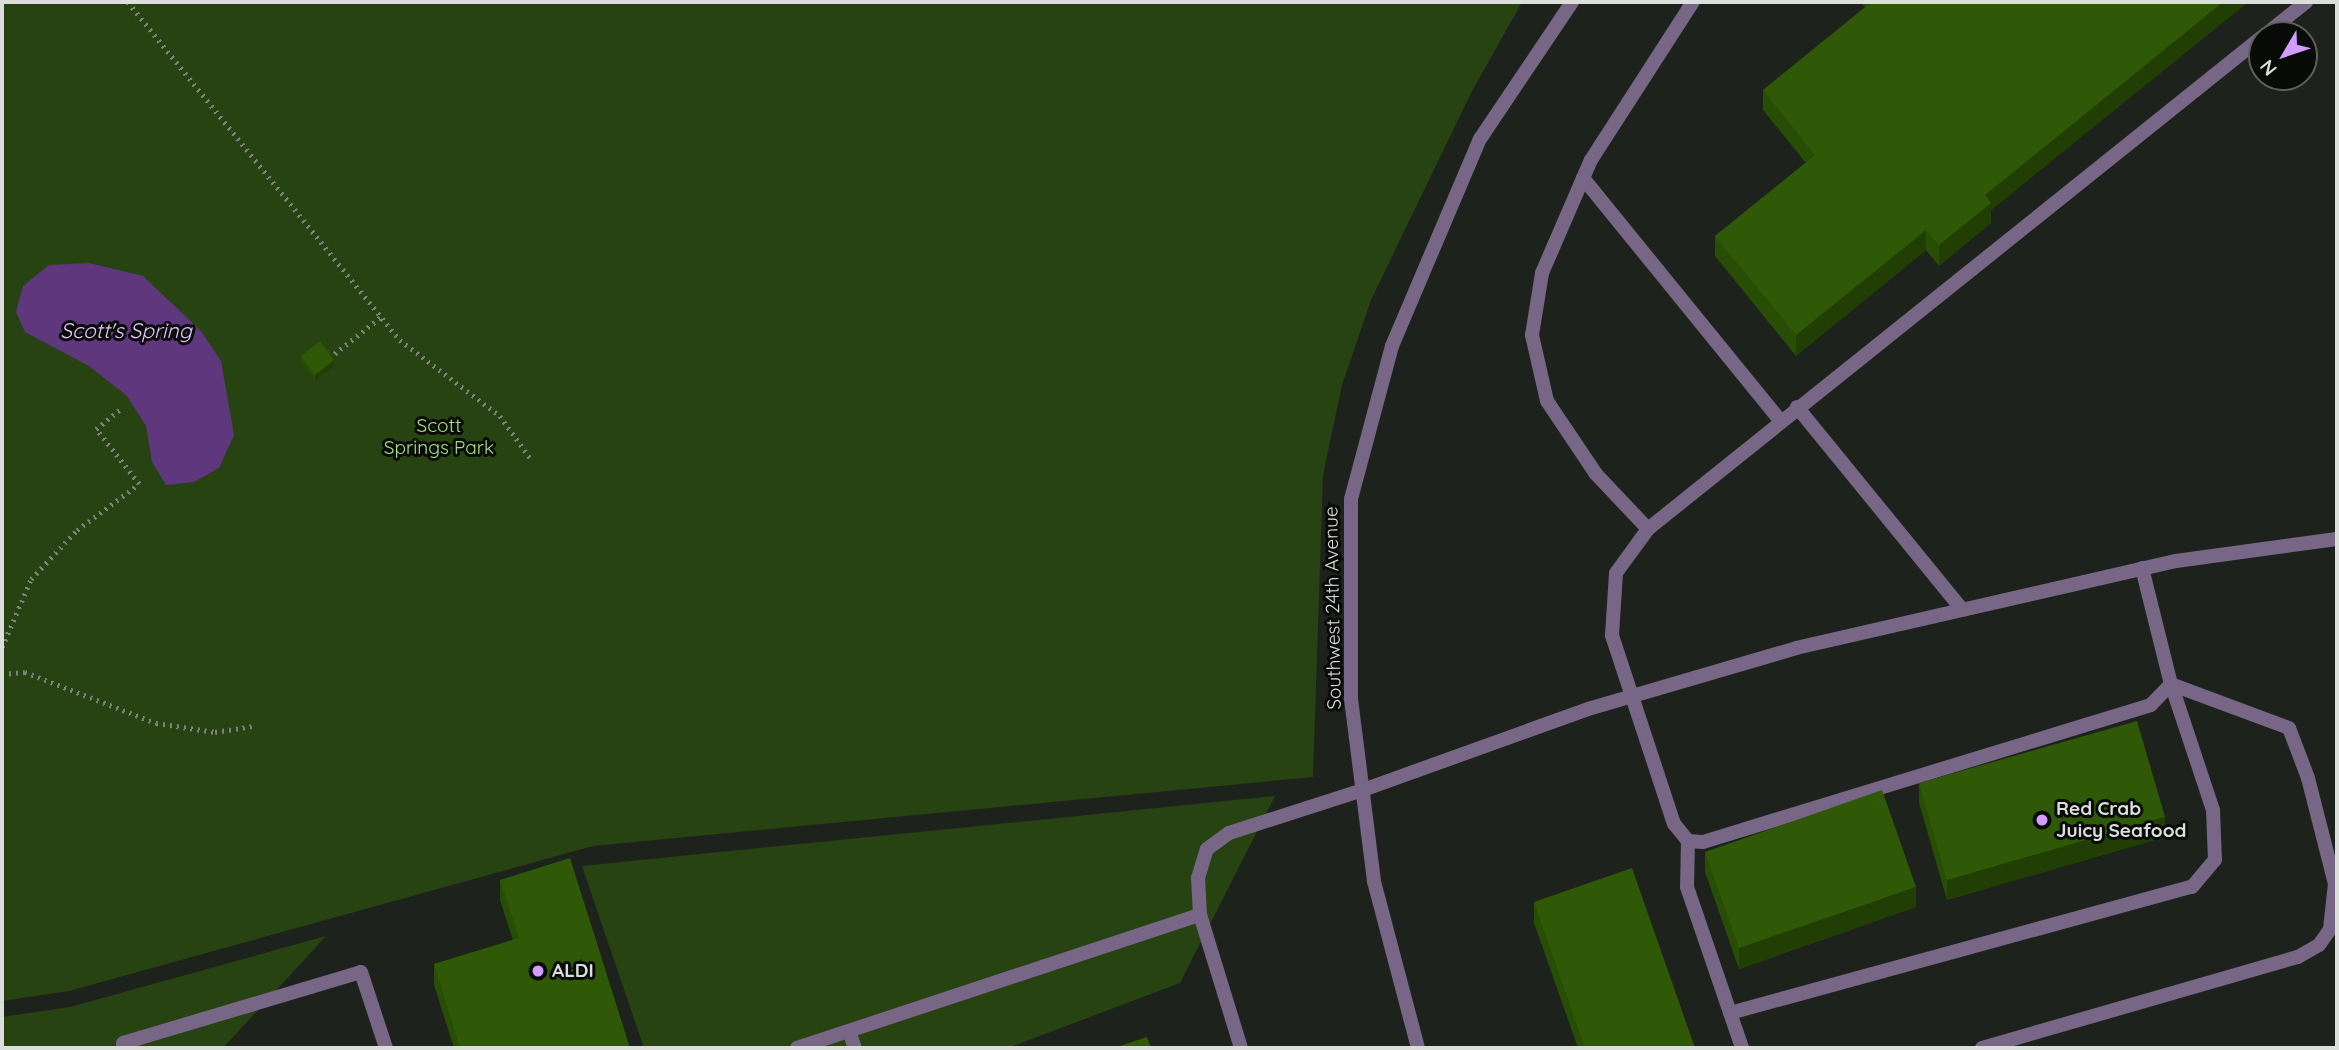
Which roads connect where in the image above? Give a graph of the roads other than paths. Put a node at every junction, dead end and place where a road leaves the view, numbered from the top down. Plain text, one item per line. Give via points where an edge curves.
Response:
1 (1572, 2) edge
2 (1693, 2) edge
3 (2306, 2) edge
4 (2282, 21) edge
5 (2248, 48) edge
6 (1583, 178) junction
7 (1797, 407) junction
8 (1780, 420) junction
9 (1648, 529) junction
10 (2337, 539) edge
11 (2142, 568) junction
12 (1961, 608) junction
13 (2171, 684) junction
14 (1633, 696) junction
15 (1363, 790) junction
16 (1688, 841) junction
17 (1200, 915) junction
18 (1730, 1013) junction
19 (849, 1031) junction
20 (125, 1048) edge
21 (386, 1048) edge
22 (797, 1048) edge
23 (855, 1048) edge
24 (1241, 1048) edge
25 (1418, 1048) edge
26 (1742, 1048) edge
27 (1982, 1048) edge

1 - 15 street, Southwest 24th Avenue via 1480,139 1392,346 1351,499 1351,698
2 - 6 street
3 - 4 street
5 - 7 street
6 - 8 street
6 - 9 street via 1542,273 1532,335 1547,401 1596,474
7 - 8 street
7 - 12 street
8 - 9 street
9 - 14 street via 1616,573 1612,635
10 - 11 street via 2219,553
11 - 12 street
11 - 13 street
12 - 14 street via 1796,648
13 - 16 street via 2151,705 1703,842
13 - 18 street via 2214,810 2215,860 2192,887
13 - 27 street via 2289,728 2308,778 2335,884 2330,929 2319,945 2298,957
14 - 15 street
14 - 16 street via 1674,824
15 - 17 street via 1229,834 1206,849 1198,878
15 - 25 street, Southwest 24th Avenue via 1374,881
16 - 18 street via 1686,887
17 - 19 street
17 - 24 street
18 - 26 street
19 - 22 street
19 - 23 street
20 - 21 street via 123,1043 361,972

